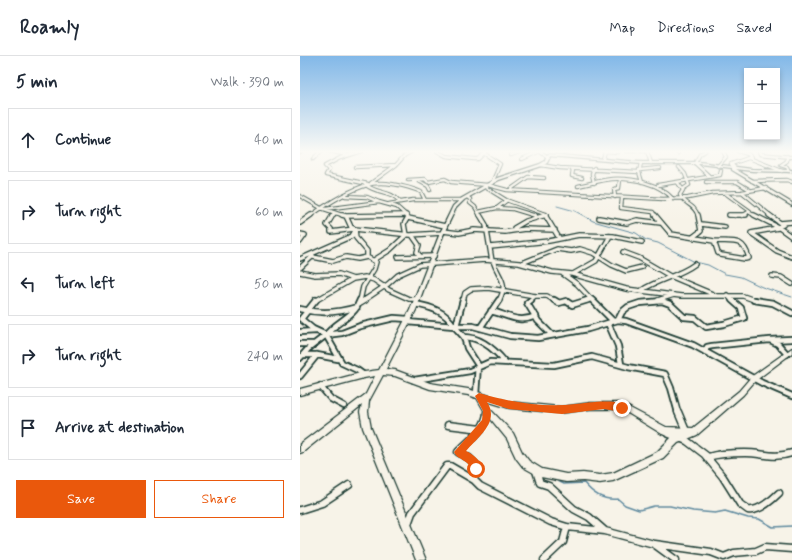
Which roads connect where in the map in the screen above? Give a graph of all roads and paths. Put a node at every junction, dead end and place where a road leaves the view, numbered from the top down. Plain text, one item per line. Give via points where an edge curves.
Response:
1 (327, 175) edge
2 (382, 175) edge
3 (494, 175) edge
4 (510, 175) edge
5 (573, 175) edge
6 (592, 175) edge
7 (640, 175) edge
8 (684, 175) edge
9 (720, 175) edge
10 (743, 175) edge
11 (709, 176) junction
12 (544, 178) dead end
13 (582, 178) dead end
14 (408, 180) dead end
15 (417, 180) junction
16 (620, 180) junction
17 (688, 180) junction
18 (752, 181) junction
19 (642, 182) junction
20 (706, 182) dead end
21 (715, 182) junction
22 (792, 182) edge
23 (594, 183) junction
24 (678, 183) junction
25 (368, 184) junction
26 (488, 185) junction
27 (578, 186) dead end
28 (657, 186) junction
29 (766, 188) junction
30 (683, 189) junction
31 (430, 190) dead end
32 (510, 190) junction
33 (750, 190) junction
34 (742, 192) junction
35 (725, 193) junction
36 (300, 196) edge
37 (345, 196) junction
38 (615, 197) junction
39 (465, 198) junction
40 (622, 198) junction
41 (673, 198) junction
42 (680, 198) junction
43 (425, 200) junction
44 (506, 201) junction
45 (379, 202) junction
46 (400, 202) junction
47 (791, 203) edge
48 (388, 204) junction
49 (397, 207) junction
50 (497, 208) junction
51 (322, 209) junction
52 (478, 212) junction
53 (335, 213) junction
54 (750, 213) junction
55 (546, 215) junction
56 (729, 215) dead end
57 (346, 216) junction
58 (407, 217) junction
59 (536, 218) junction
60 (599, 218) dead end
61 (792, 222) edge
62 (300, 223) edge
63 (661, 223) junction
64 (780, 223) junction
65 (700, 224) junction
66 (725, 227) dead end
67 (778, 227) junction
68 (355, 230) junction
69 (443, 230) junction
70 (514, 230) junction
71 (555, 230) junction
72 (487, 231) junction
73 (300, 234) edge
74 (406, 235) junction
75 (412, 235) junction
76 (610, 236) junction
77 (792, 237) edge
78 (559, 238) junction
79 (694, 238) junction
80 (714, 241) junction
81 (300, 242) edge
82 (642, 242) dead end
83 (490, 247) junction
84 (317, 251) junction
85 (623, 252) dead end
86 (420, 256) junction
87 (434, 256) junction
88 (599, 256) junction
89 (313, 257) junction
90 (367, 257) junction
91 (398, 257) dead end
92 (792, 257) edge
93 (300, 259) edge
94 (374, 260) junction
95 (492, 261) junction
96 (431, 263) junction
97 (522, 263) junction
98 (695, 264) dead end
99 (642, 267) dead end
100 (300, 268) edge
101 (300, 272) edge
102 (560, 273) junction
103 (572, 274) junction
104 (670, 276) junction
105 (772, 276) dead end
106 (353, 279) junction
107 (369, 279) junction
108 (792, 284) edge
109 (383, 288) junction
110 (503, 290) junction
111 (642, 290) junction
112 (674, 295) junction
113 (717, 295) junction
114 (727, 295) junction
115 (535, 296) junction
116 (591, 299) junction
117 (416, 302) junction
118 (653, 302) junction
119 (359, 305) junction
120 (300, 309) edge
121 (309, 311) junction
122 (491, 312) junction
123 (792, 313) edge
124 (536, 316) junction
125 (408, 320) junction
126 (613, 321) junction
127 (455, 326) junction
128 (480, 328) junction
129 (316, 330) junction
130 (300, 332) edge
131 (552, 334) junction
132 (326, 335) junction
133 (464, 337) junction
134 (792, 339) edge
135 (768, 340) junction
136 (300, 344) edge
137 (314, 344) junction
138 (705, 352) junction
139 (790, 352) edge
140 (316, 355) junction
141 (302, 356) edge
142 (338, 359) junction
143 (505, 362) junction
144 (621, 364) junction
145 (479, 368) junction
146 (381, 373) junction
147 (364, 375) junction
148 (300, 376) edge
149 (753, 379) junction
150 (412, 380) junction
151 (320, 386) junction
152 (300, 392) edge
153 (368, 396) junction
154 (477, 396) junction
155 (792, 396) edge
156 (344, 406) dead end
157 (487, 410) junction
158 (448, 425) dead end
159 (481, 428) junction
160 (665, 432) junction
161 (691, 432) junction
162 (681, 438) junction
163 (300, 449) edge
164 (792, 453) edge
165 (704, 455) junction
166 (536, 471) junction
167 (474, 480) junction
168 (349, 485) dead end
169 (779, 493) dead end
170 (300, 510) edge
171 (408, 527) junction
172 (567, 527) junction
173 (605, 531) junction
174 (654, 544) junction
175 (792, 549) edge
176 (711, 552) junction
177 (421, 560) edge
178 (544, 560) edge
179 (676, 560) edge
180 (723, 560) edge

1 - 25 street
2 - 25 street
3 - 26 street
4 - 26 street
5 - 13 street via 573,177
6 - 23 street
7 - 19 street
8 - 17 street
9 - 11 street
10 - 18 street
11 - 17 street
11 - 21 street
12 - 32 street via 528,177
14 - 15 street
15 - 26 street via 425,178 428,182 446,180
15 - 31 street
16 - 19 street
16 - 23 street
16 - 38 street via 619,188 614,190
17 - 24 street
17 - 30 street via 689,185
18 - 22 street
18 - 29 street
19 - 28 street
20 - 21 street
21 - 33 street via 737,182
23 - 27 street
24 - 28 street
24 - 30 street
25 - 37 street
25 - 43 street via 406,186 421,192
25 - 46 street via 373,191 387,192
26 - 32 street
26 - 39 street
26 - 44 street via 494,195
28 - 41 street
29 - 33 street
29 - 47 street
30 - 42 street
32 - 38 street
33 - 34 street
34 - 35 street
34 - 64 street
35 - 42 street
35 - 54 street
36 - 51 street
37 - 45 street via 363,196
37 - 51 street via 328,202
38 - 40 street
39 - 43 street
39 - 52 street via 470,199 470,203
39 - 69 street via 454,207
40 - 41 street
40 - 63 street via 621,208 652,211
41 - 42 street
42 - 65 street via 695,208
43 - 46 street
44 - 50 street
44 - 55 street
45 - 48 street
45 - 51 street
46 - 48 street
46 - 49 street
48 - 49 street
49 - 58 street
50 - 52 street
50 - 59 street via 521,211 536,215
51 - 53 street
51 - 62 street
52 - 72 street
53 - 57 street
53 - 68 street via 327,225 331,232
54 - 56 street via 743,216
54 - 67 street
55 - 59 street
55 - 71 street
57 - 58 street
57 - 68 street
58 - 69 street
58 - 74 street via 404,224
59 - 70 street via 526,221
60 - 63 street via 627,223 637,220
61 - 64 street
63 - 79 street via 670,234
64 - 67 street via 783,226
65 - 66 street
65 - 79 street via 701,231 695,234
67 - 77 street
67 - 92 street via 751,233 781,253
68 - 74 street
68 - 84 street via 352,236
68 - 90 street via 356,238 367,251
69 - 72 street via 460,233 473,230
69 - 75 street
69 - 87 street
70 - 71 street
70 - 72 street
71 - 78 street
72 - 83 street
73 - 81 street via 305,235
74 - 75 street
74 - 94 street
75 - 86 street via 419,244 417,252
76 - 78 street via 576,235
76 - 82 street
76 - 88 street
78 - 83 street
79 - 80 street
80 - 80 street via 721,255 749,258 746,248 739,242
83 - 95 street
84 - 89 street
84 - 93 street
85 - 104 street via 636,256
86 - 87 street
86 - 91 street
87 - 96 street
88 - 97 street via 582,250 559,249
88 - 99 street via 627,271
88 - 103 street via 594,263
89 - 90 street via 333,261 346,257
89 - 100 street
90 - 94 street
94 - 107 street via 376,265
95 - 96 street
95 - 97 street
95 - 110 street via 503,281
96 - 109 street via 404,271
96 - 117 street
97 - 102 street
98 - 104 street
101 - 106 street via 314,275 339,274
102 - 103 street
102 - 116 street via 575,281
103 - 111 street via 622,288
104 - 111 street
104 - 113 street
105 - 108 street via 781,277
106 - 107 street
106 - 121 street via 322,295
107 - 109 street
107 - 119 street via 363,287
109 - 117 street
109 - 119 street
110 - 115 street
110 - 122 street
110 - 127 street via 488,288 467,291
111 - 112 street
112 - 113 street
112 - 118 street
113 - 114 street
114 - 118 street via 741,308 744,318 708,327 695,318 684,317 668,302
114 - 123 street via 773,303
115 - 116 street via 549,296 572,305
115 - 124 street via 527,303
116 - 126 street
117 - 125 street
117 - 127 street via 433,307
118 - 126 street via 628,307
119 - 121 street via 339,312
119 - 132 street
120 - 121 street
121 - 129 street via 301,319
122 - 124 street via 504,313 521,321
122 - 128 street
124 - 131 street
125 - 127 street
125 - 132 street via 394,318
125 - 146 street
126 - 131 street via 584,330
126 - 138 street via 630,322 688,343
126 - 144 street
127 - 128 street
127 - 133 street
128 - 131 street via 538,338
129 - 130 street
129 - 132 street
132 - 137 street
132 - 142 street
133 - 143 street via 475,338 492,347
133 - 145 street via 466,348
134 - 135 street
135 - 138 street via 713,345
135 - 139 street
136 - 137 street
137 - 141 street
138 - 149 street
139 - 149 street
140 - 141 street
140 - 142 street
140 - 148 street
142 - 147 street
143 - 144 street via 554,365 592,357
143 - 145 street via 490,362
144 - 161 street via 665,374 682,426
145 - 150 street
145 - 154 street
146 - 147 street
146 - 150 street via 394,373
146 - 153 street
147 - 151 street
149 - 155 street
149 - 161 street via 741,394
150 - 154 street
151 - 152 street
151 - 156 street via 331,399
153 - 163 street
153 - 171 street via 364,412 367,428
154 - 157 street
154 - 160 street via 509,405 562,410 618,406
157 - 159 street via 486,422
157 - 166 street via 510,436 522,460
158 - 159 street via 455,428
159 - 167 street via 458,452 476,465
160 - 161 street
160 - 162 street
161 - 162 street
162 - 165 street
162 - 166 street via 670,444 660,455 607,479 566,478
164 - 165 street via 780,457 751,453
165 - 169 street via 724,479 734,497 752,511 771,502
166 - 173 street via 540,483 557,492
167 - 171 street via 447,466 412,513
167 - 172 street via 486,489 551,522
168 - 170 street via 322,502
171 - 177 street
172 - 173 street
172 - 178 street via 561,546
173 - 174 street
174 - 176 street
174 - 179 street
175 - 176 street via 765,547 724,557
176 - 180 street

